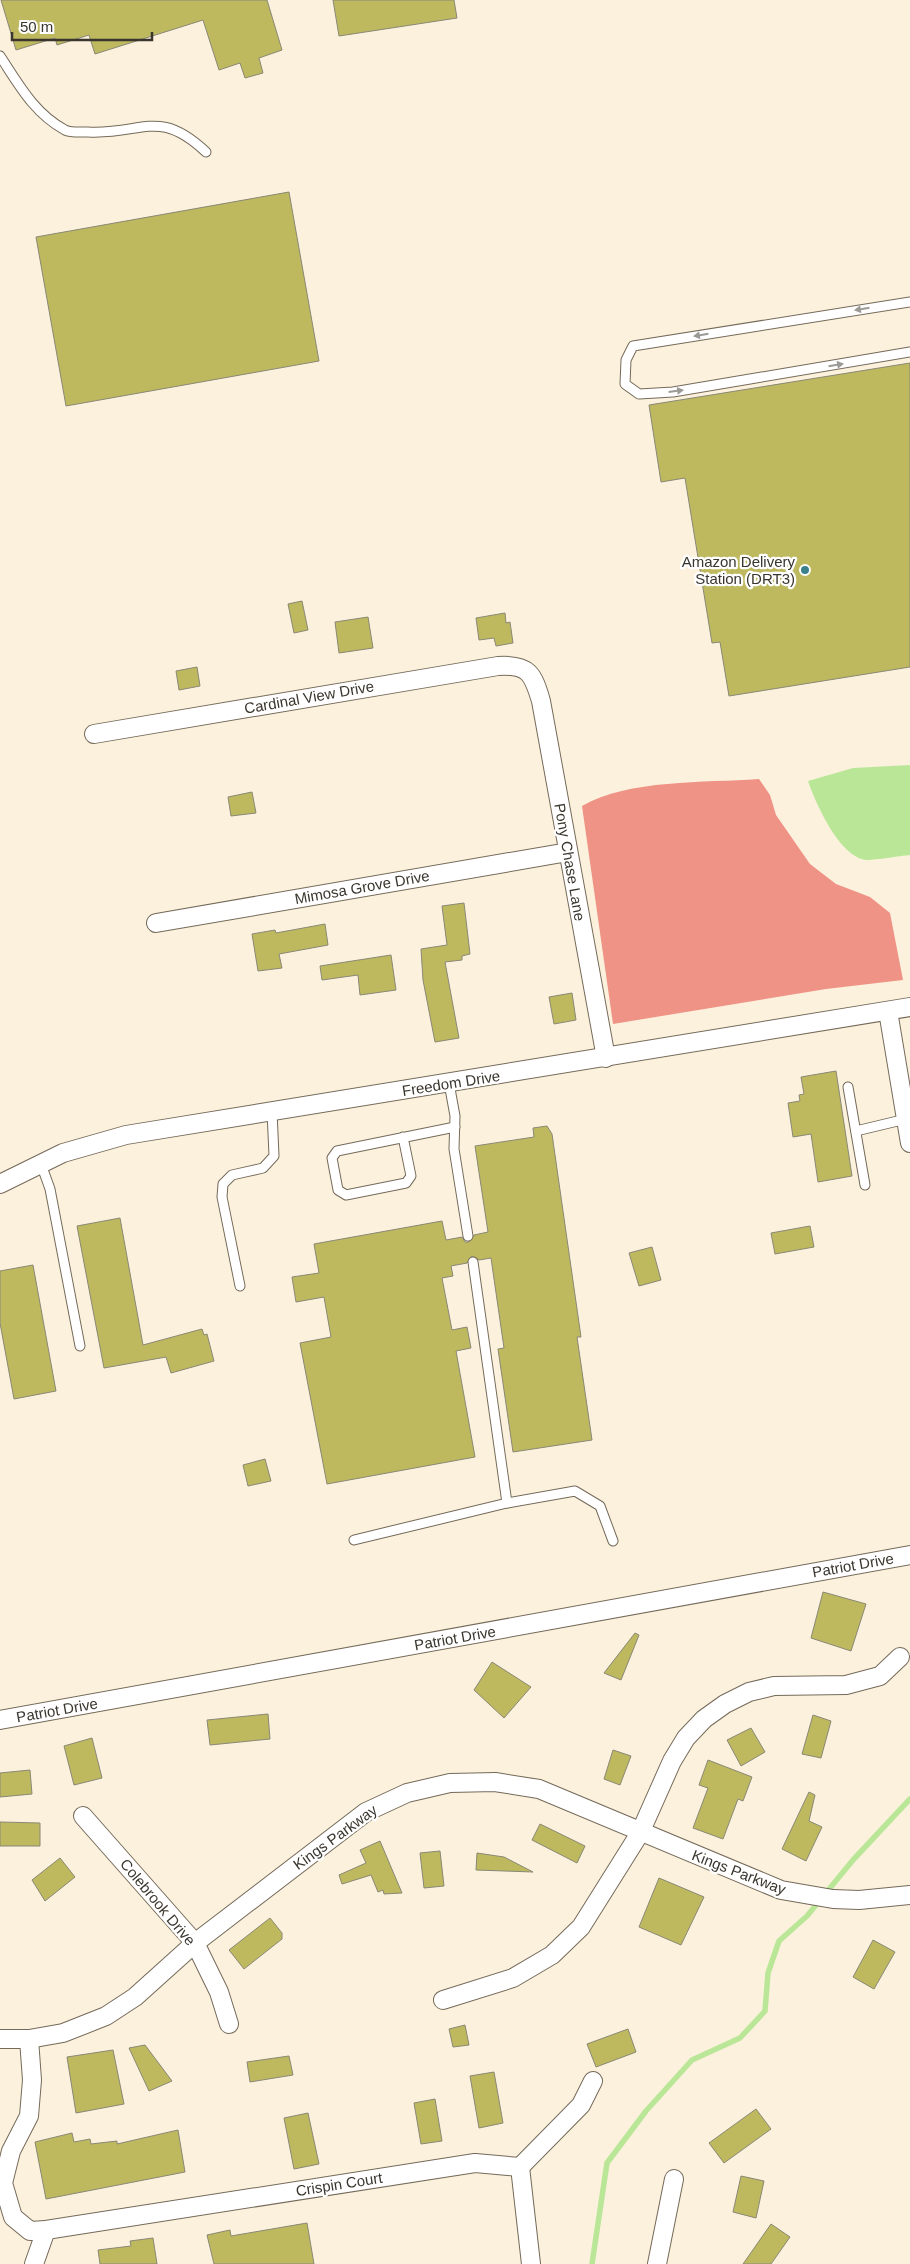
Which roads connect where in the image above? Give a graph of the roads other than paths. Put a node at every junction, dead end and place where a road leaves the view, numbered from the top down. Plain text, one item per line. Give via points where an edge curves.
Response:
1 (0, 56) edge
2 (206, 152) dead end
3 (910, 302) edge
4 (910, 352) edge
5 (525, 669) joint
6 (94, 734) dead end
7 (568, 852) junction
8 (156, 923) dead end
9 (910, 1007) edge
10 (888, 1011) junction
11 (606, 1058) junction
12 (449, 1083) junction
13 (848, 1087) dead end
14 (272, 1111) junction
15 (906, 1119) junction
16 (454, 1127) junction
17 (856, 1131) junction
18 (403, 1137) junction
19 (910, 1143) edge
20 (41, 1164) junction
21 (0, 1184) edge
22 (865, 1184) dead end
23 (468, 1236) dead end
24 (473, 1262) dead end
25 (240, 1286) dead end
26 (80, 1346) dead end
27 (507, 1503) junction
28 (354, 1540) dead end
29 (613, 1540) dead end
30 (910, 1555) edge
31 (900, 1658) dead end
32 (0, 1720) edge
33 (83, 1816) dead end
34 (640, 1833) junction
35 (910, 1895) edge
36 (195, 1943) junction
37 (443, 2000) dead end
38 (229, 2024) dead end
39 (0, 2039) edge
40 (29, 2039) junction
41 (593, 2081) dead end
42 (520, 2167) junction
43 (674, 2179) dead end
44 (46, 2230) junction
45 (34, 2264) edge
46 (531, 2264) edge
47 (657, 2264) edge

1 - 2 lane via 34,108 67,131 107,133 153,125 175,128
3 -> 4 lane via 633,346 626,360 626,384 639,394 673,392
5 - 6 street, Cardinal View Drive via 512,665 479,669
5 - 7 street, Pony Chase Lane via 535,679 541,700
7 - 8 street, Mimosa Grove Drive
7 - 11 street, Pony Chase Lane
9 - 10 street, Freedom Drive
10 - 11 street, Freedom Drive
10 - 15 street
11 - 12 street, Freedom Drive
12 - 14 street, Freedom Drive
12 - 16 lane
13 - 17 lane
14 - 20 street, Freedom Drive via 126,1135 63,1153
14 - 25 lane via 274,1156 263,1168 232,1175 223,1184 222,1197
15 - 17 lane
15 - 19 street
16 - 18 lane
16 - 23 lane via 454,1149
17 - 22 lane
18 - 18 lane via 337,1151 332,1158 338,1190 346,1195 406,1183 411,1176
20 - 21 street, Freedom Drive
20 - 26 lane via 50,1189
24 - 27 lane
27 - 28 lane
27 - 29 lane via 575,1491 600,1506
30 - 32 street, Patriot Drive
31 - 34 street via 872,1679 846,1685 774,1686 749,1692 725,1704 686,1738 672,1761
33 - 36 street, Colebrook Drive
34 - 35 street, Kings Parkway via 781,1890 807,1896 859,1900
34 - 36 street, Kings Parkway via 561,1797 518,1784 473,1781 428,1787 366,1812
34 - 37 street via 581,1927 552,1955 513,1978
36 - 38 street, Colebrook Drive via 219,1992
36 - 40 street, Kings Parkway via 134,1997 106,2016 63,2033
39 - 40 street, Kings Parkway
40 - 44 street, Crispin Court via 32,2080 29,2116 11,2151 3,2182 12,2217 30,2231
41 - 42 street via 581,2105
42 - 44 street, Crispin Court via 475,2163
42 - 46 street
43 - 47 street
44 - 45 street

